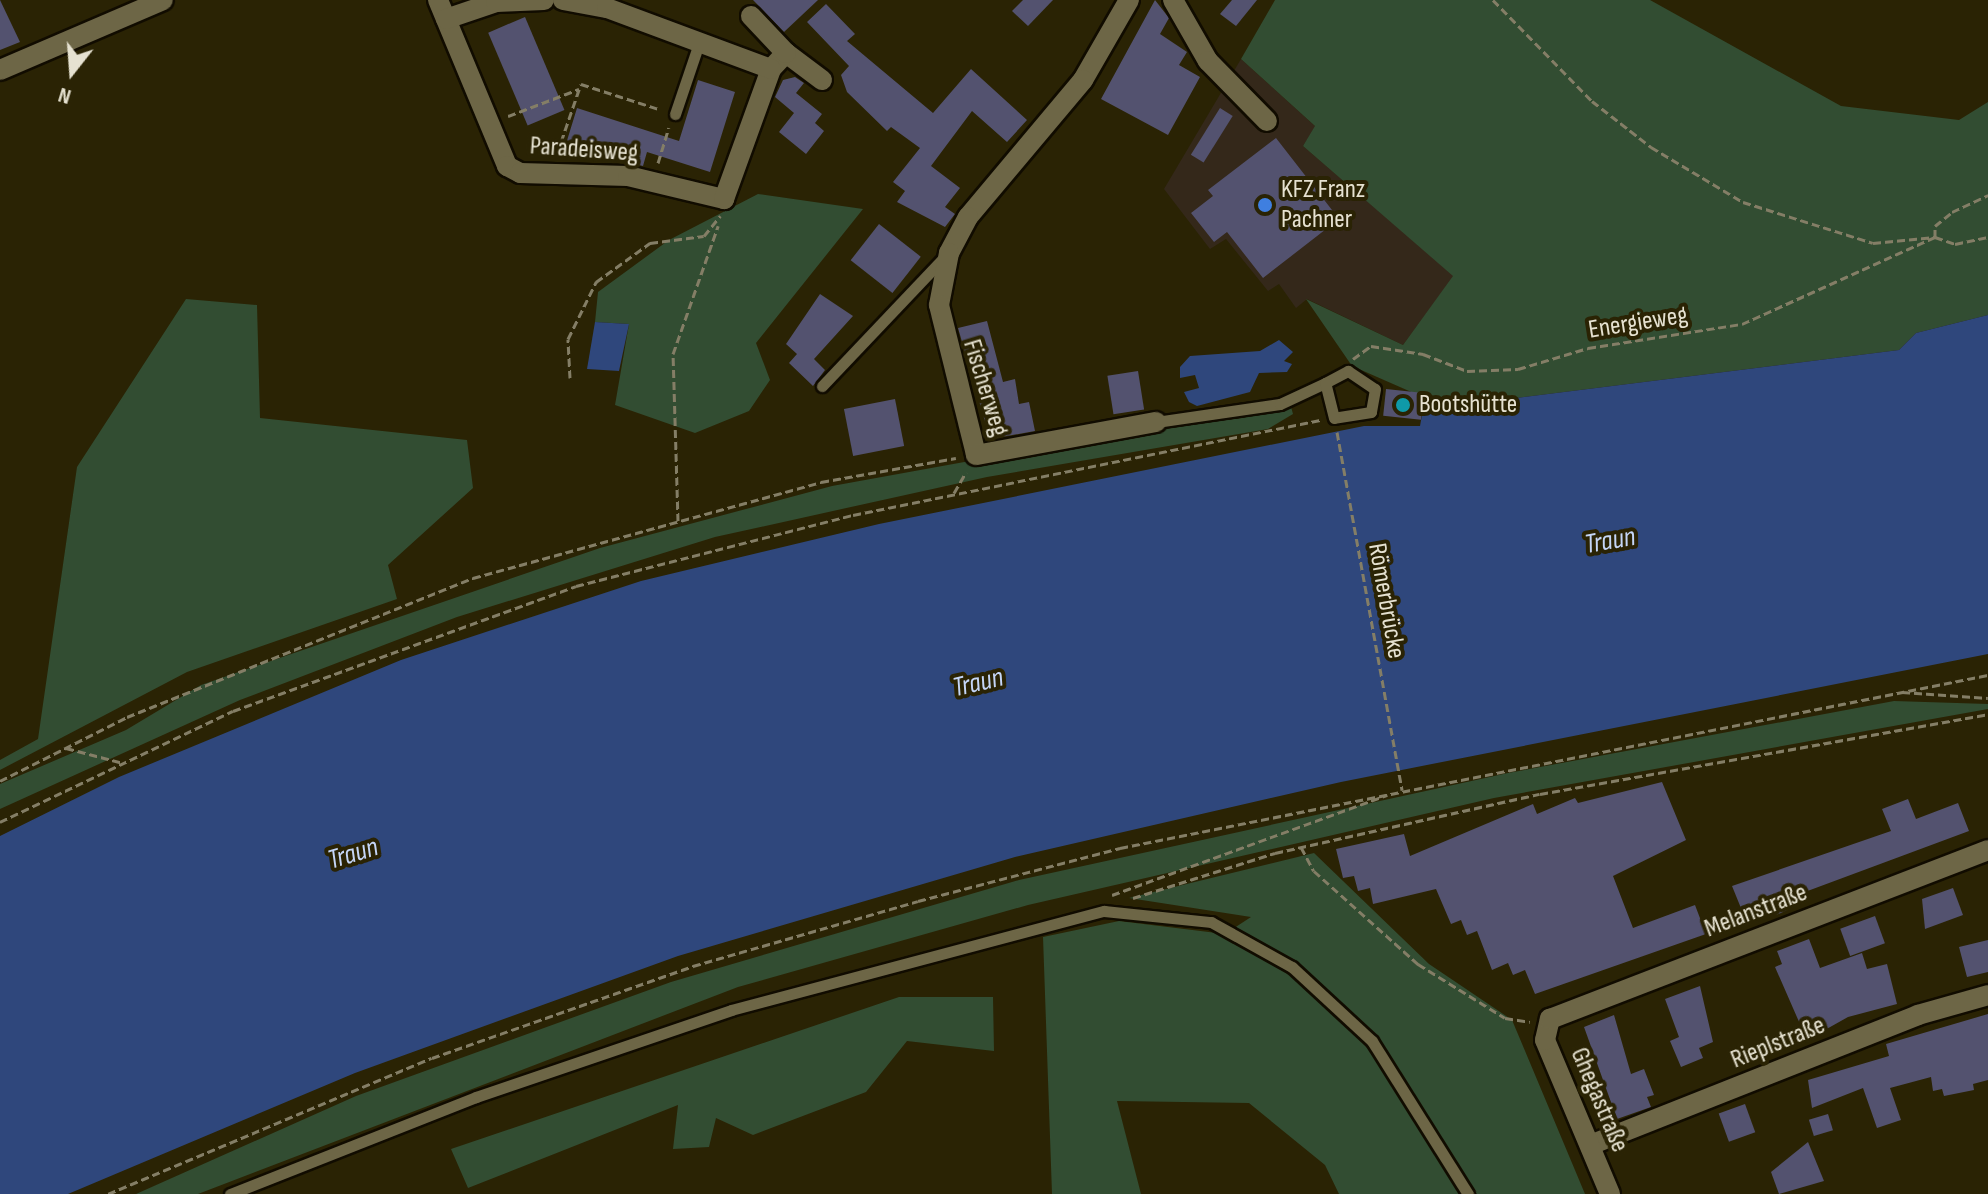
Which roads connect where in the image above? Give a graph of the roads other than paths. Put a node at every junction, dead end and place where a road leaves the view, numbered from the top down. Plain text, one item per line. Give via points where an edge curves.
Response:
1 (163, 0) edge
2 (544, 0) edge
3 (563, 0) edge
4 (1129, 0) edge
5 (1173, 0) edge
6 (442, 9) edge
7 (751, 16) dead end
8 (699, 43) junction
9 (786, 53) junction
10 (771, 69) junction
11 (0, 70) edge
12 (822, 80) dead end
13 (675, 114) road end
14 (1267, 121) dead end
15 (949, 253) junction
16 (1325, 383) junction
17 (822, 386) dead end
18 (1156, 422) joint
19 (1988, 850) edge
20 (1988, 995) edge
21 (1546, 1025) joint
22 (1590, 1145) junction
23 (230, 1194) edge
24 (1468, 1194) edge
25 (1610, 1194) edge

1 - 11 street
2 - 6 street, Paradeisweg
3 - 8 street via 607,8
4 - 15 street, Fischerweg via 1083,80 983,195
5 - 14 street via 1208,61
6 - 10 street, Paradeisweg via 512,170 651,181 724,199
7 - 9 street
8 - 10 street
8 - 13 lane
9 - 10 street
9 - 12 street
15 - 17 lane, Fischerweg
15 - 18 street, Fischerweg via 940,285 941,330 976,455
16 - 16 lane via 1348,371 1375,389 1371,412 1334,418
16 - 18 lane via 1280,404
19 - 21 street, Melanstraße via 1555,1014
20 - 22 street, Rieplstraße via 1918,1015
21 - 22 street, Ghegastraße via 1545,1040
22 - 25 street, Ghegastraße
23 - 24 lane via 476,1097 731,1010 1104,905 1211,922 1292,967 1372,1041

